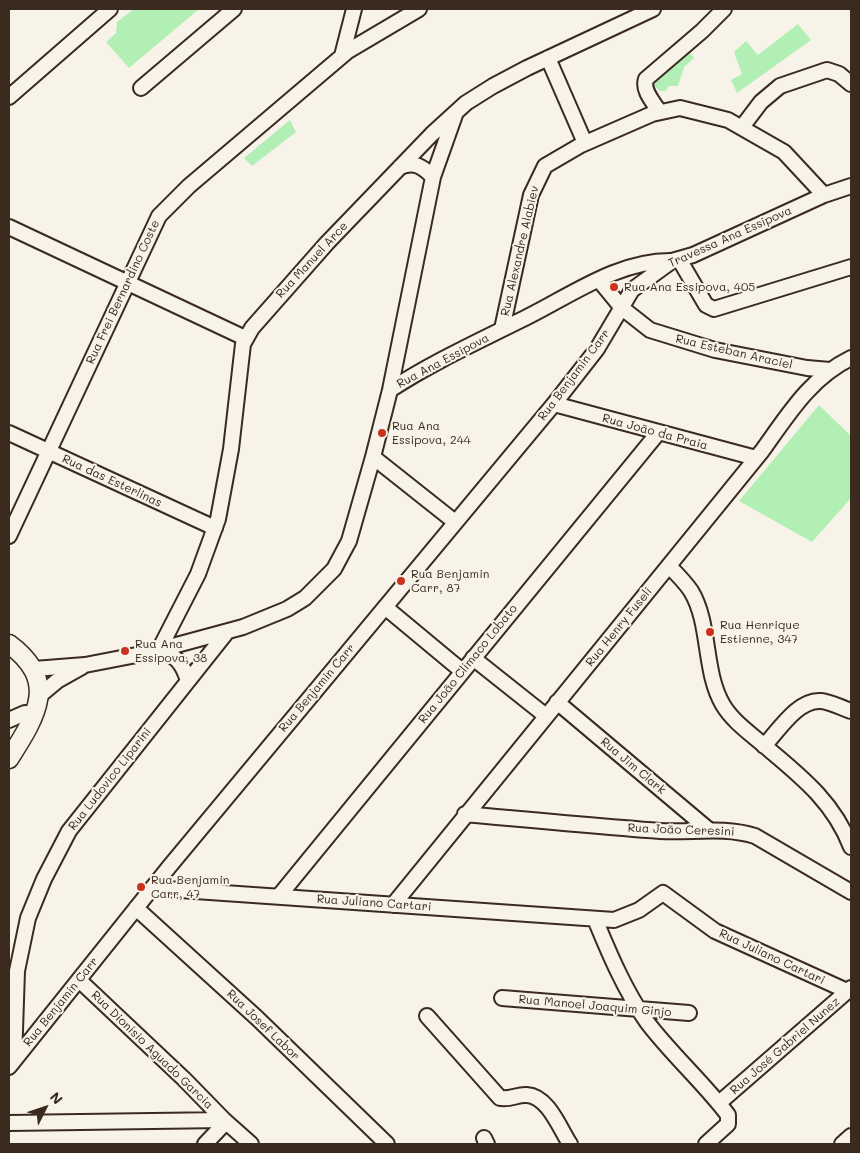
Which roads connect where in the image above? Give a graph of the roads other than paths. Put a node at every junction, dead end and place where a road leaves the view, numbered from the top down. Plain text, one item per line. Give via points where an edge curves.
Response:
1 (110, 9) edge
2 (234, 9) edge
3 (354, 9) edge
4 (419, 9) edge
5 (653, 9) edge
6 (724, 9) edge
7 (342, 56) junction
8 (548, 58) junction
9 (851, 84) edge
10 (141, 88) dead end
11 (9, 97) edge
12 (659, 111) junction
13 (456, 112) junction
14 (742, 127) junction
15 (585, 143) junction
16 (400, 167) junction
17 (433, 177) junction
18 (851, 186) edge
19 (824, 195) junction
20 (9, 227) edge
21 (676, 260) junction
22 (851, 267) edge
23 (599, 280) junction
24 (127, 283) junction
25 (622, 308) junction
26 (502, 329) junction
27 (245, 338) junction
28 (851, 358) edge
29 (830, 370) junction
30 (390, 390) junction
31 (554, 404) junction
32 (9, 433) edge
33 (658, 433) junction
34 (48, 451) junction
35 (374, 457) junction
36 (756, 458) junction
37 (455, 522) junction
38 (215, 528) junction
39 (9, 536) edge
40 (669, 566) junction
41 (384, 607) junction
42 (227, 632) junction
43 (9, 644) edge
44 (158, 650) junction
45 (473, 658) junction
46 (85, 665) junction
47 (34, 669) junction
48 (462, 671) junction
49 (188, 681) junction
50 (39, 696) junction
51 (557, 702) junction
52 (851, 711) edge
53 (34, 715) junction
54 (546, 716) junction
55 (9, 720) edge
56 (764, 746) junction
57 (9, 759) edge
58 (465, 814) junction
59 (709, 830) junction
60 (850, 840) edge
61 (152, 888) junction
62 (851, 892) edge
63 (279, 896) junction
64 (393, 905) junction
65 (136, 908) junction
66 (595, 918) junction
67 (79, 980) junction
68 (849, 989) edge
69 (502, 998) dead end
70 (640, 1010) junction
71 (689, 1013) dead end
72 (428, 1016) dead end
73 (12, 1063) edge
74 (719, 1103) junction
75 (225, 1121) junction
76 (9, 1123) edge
77 (851, 1136) edge
78 (204, 1144) edge
79 (251, 1144) edge
80 (387, 1144) edge
81 (570, 1144) edge
82 (706, 1144) edge
83 (842, 1144) edge

1 - 11 street
2 - 10 street
3 - 7 street
4 - 7 street, Rua Frei Bernardino Coste
5 - 8 street, Rua Manuel Arce
6 - 12 street via 646,79 648,94
7 - 24 street, Rua Frei Bernardino Coste via 169,204 159,216
8 - 13 street, Rua Manuel Arce via 493,86
8 - 15 street
9 - 14 street via 839,74 827,70 786,83 761,102
12 - 14 street, Rua Alexandre Alabiev via 680,108 728,120
12 - 15 street, Rua Alexandre Alabiev
13 - 16 street, Rua Manuel Arce
13 - 17 street
14 - 19 street, Rua Alexandre Alabiev via 784,152
15 - 26 street, Rua Alexandre Alabiev via 553,160 537,178
16 - 17 street via 407,164 420,166
16 - 27 street, Rua Manuel Arce via 278,296
17 - 30 street
18 - 19 street, Travessa Ana Essipova
19 - 21 street, Travessa Ana Essipova
20 - 24 street
21 - 22 street via 706,305 714,309
21 - 23 street, Rua Ana Essipova via 640,263
21 - 25 street, Travessa Ana Essipova via 632,290
23 - 25 street, Rua Esteban Araciel
23 - 26 street, Rua Ana Essipova
24 - 27 street
24 - 34 street, Rua Frei Bernardino Coste
25 - 29 street, Rua Esteban Araciel via 650,330 677,340 754,358
25 - 31 street, Rua Benjamin Carr
26 - 30 street, Rua Ana Essipova
27 - 38 street via 224,496
28 - 29 street, Rua Henry Fuseli
29 - 36 street, Rua Henry Fuseli via 808,389
30 - 35 street, Rua Ana Essipova
31 - 33 street, Rua João da Praia
31 - 37 street, Rua Benjamin Carr
32 - 34 street, Rua das Esterlinas
33 - 36 street, Rua João da Praia
33 - 45 street, Rua João Clímaco Lobato
34 - 38 street, Rua das Esterlinas
34 - 39 street, Rua Frei Bernardino Coste
35 - 37 street
35 - 42 street, Rua Ana Essipova via 349,541 327,577 305,598 286,609
36 - 40 street, Rua Henry Fuseli
37 - 41 street, Rua Benjamin Carr
38 - 44 street via 198,574
40 - 51 street, Rua Henry Fuseli
40 - 56 street via 692,593 722,703 729,714
41 - 48 street
41 - 61 street, Rua Benjamin Carr
42 - 44 street, Rua Ana Essipova
42 - 49 street, Rua Ludovico Liparini
43 - 47 street
44 - 46 street, Rua Ana Essipova
44 - 49 street via 176,658
45 - 48 street, Rua João Clímaco Lobato
45 - 54 street
46 - 47 street, Rua Ana Essipova
46 - 50 street, Rua Ana Essipova
47 - 50 street via 39,682
48 - 63 street, Rua João Clímaco Lobato
49 - 73 street, Rua Ludovico Liparini via 69,830 36,896 17,971
50 - 53 street
51 - 54 street, Rua Henry Fuseli
51 - 59 street, Rua Jim Clark
52 - 56 street via 823,701 811,701 802,706
53 - 55 street via 25,713
53 - 57 street
54 - 58 street, Rua Henry Fuseli
56 - 60 street via 816,791 835,812
58 - 59 street, Rua João Ceresini via 662,831
58 - 64 street, Rua Henry Fuseli
59 - 62 street, Rua João Ceresini via 754,836
61 - 63 street, Rua Juliano Cartari
61 - 65 street, Rua Benjamin Carr
63 - 64 street, Rua Juliano Cartari
64 - 66 street, Rua Juliano Cartari
65 - 67 street, Rua Benjamin Carr
65 - 80 street, Rua Josef Labor via 258,1018
66 - 68 street, Rua Juliano Cartari via 614,920 627,916 663,893 715,931
66 - 70 street via 606,947
67 - 73 street, Rua Benjamin Carr
67 - 75 street, Rua Dionísio Aguado Garcia
68 - 74 street, Rua José Gabriel Nunez
69 - 70 street, Rua Manoel Joaquim Ginjo
70 - 71 street, Rua Manoel Joaquim Ginjo
70 - 74 street via 677,1059
72 - 81 street via 500,1098 526,1095 540,1100
74 - 82 street via 730,1120
75 - 76 street
75 - 78 street
75 - 79 street, Rua Dionísio Aguado Garcia
77 - 83 street

